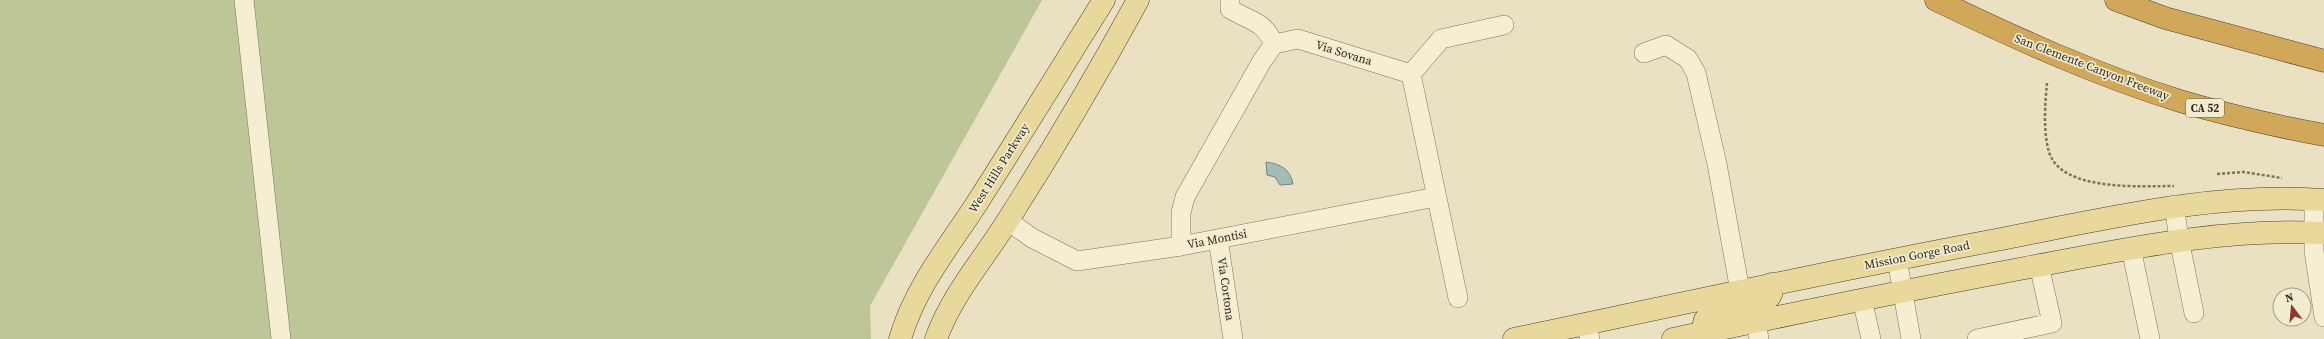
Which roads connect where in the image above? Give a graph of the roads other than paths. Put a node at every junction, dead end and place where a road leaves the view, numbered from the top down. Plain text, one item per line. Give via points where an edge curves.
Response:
1 (244, 0) edge
2 (1104, 0) edge
3 (1138, 0) edge
4 (1230, 0) edge
5 (1936, 0) edge
6 (2116, 0) edge
7 (1504, 26) dead end
8 (1274, 44) junction
9 (1644, 53) dead end
10 (2324, 62) edge
11 (1411, 74) junction
12 (2324, 135) edge
13 (2178, 196) junction
14 (1436, 197) junction
15 (2319, 200) edge
16 (1008, 221) junction
17 (2318, 233) edge
18 (1218, 239) junction
19 (2179, 239) junction
20 (1181, 246) junction
21 (2131, 248) junction
22 (1897, 259) junction
23 (2039, 266) junction
24 (1772, 284) junction
25 (1740, 291) junction
26 (1903, 291) junction
27 (1458, 298) dead end
28 (1862, 299) junction
29 (2323, 305) edge
30 (2194, 313) dead end
31 (1758, 330) edge
32 (1588, 331) edge
33 (1704, 336) edge
34 (281, 339) edge
35 (900, 339) edge
36 (936, 339) edge
37 (1233, 339) edge
38 (1514, 339) edge
39 (1673, 339) edge
40 (1871, 339) edge
41 (1911, 339) edge
42 (1977, 339) edge
43 (2150, 339) edge

1 - 34 street
2 - 35 main road, West Hills Parkway via 978,202 929,272 907,315
3 - 16 main road via 1099,72
4 - 8 street via 1230,10 1262,26 1268,31
5 - 12 highway, San Clemente Canyon Freeway / CA 52 via 2090,68 2179,101 2270,125
6 - 10 highway via 2165,18
7 - 11 street via 1441,39
8 - 11 street, Via Sovana via 1298,39
8 - 20 street via 1185,197 1181,213
9 - 25 street via 1666,45 1688,59 1696,73 1717,164
11 - 14 street
13 - 15 main road, Mission Gorge Road
13 - 19 street
13 - 22 main road, Mission Gorge Road
14 - 18 street, Via Montisi
14 - 27 street
15 - 17 street
16 - 20 street, Via Montisi via 1032,238 1077,261
16 - 36 main road via 959,290
17 - 19 main road via 2252,232
17 - 29 street
18 - 20 street, Via Montisi
18 - 37 street, Via Cortona
19 - 21 main road
19 - 30 street
21 - 23 main road
21 - 43 street
22 - 24 main road, Mission Gorge Road
22 - 26 street
23 - 26 main road
23 - 42 street via 2052,323
24 - 25 main road, Mission Gorge Road
24 - 33 main road via 1773,292 1770,299 1762,303 1711,314 1705,321
25 - 32 main road, Mission Gorge Road
26 - 28 main road
26 - 41 street
28 - 31 main road
28 - 40 street
31 - 33 main road
32 - 38 main road, Mission Gorge Road
33 - 39 main road

